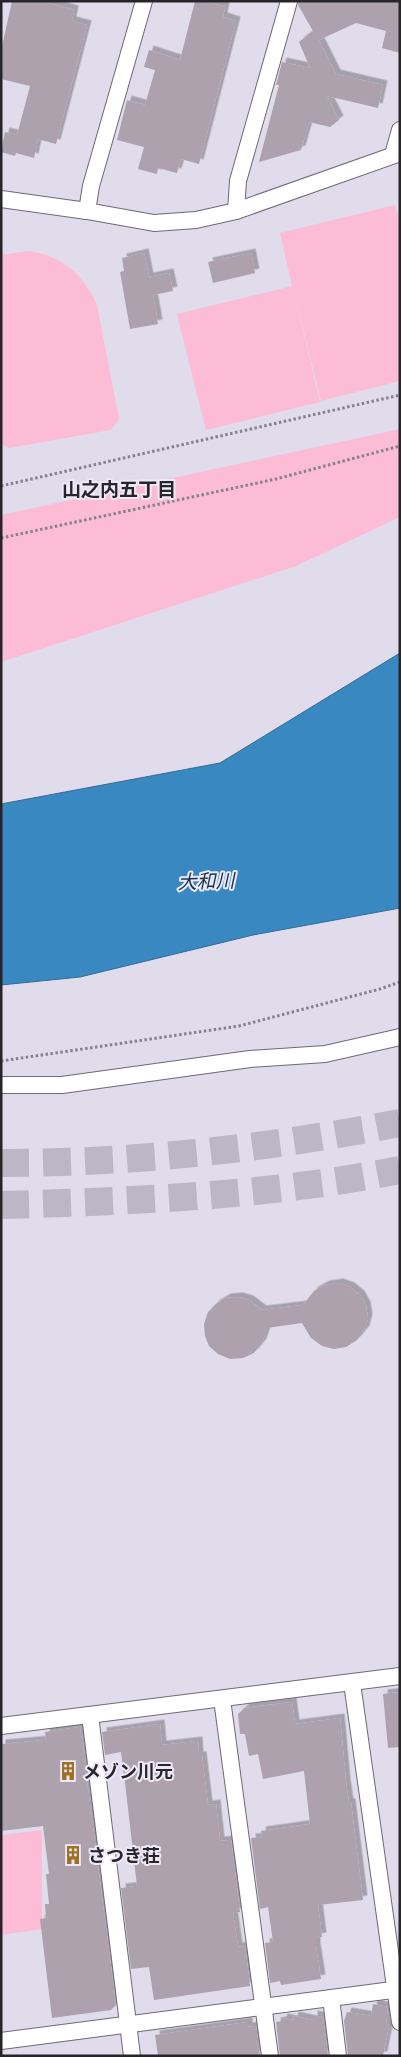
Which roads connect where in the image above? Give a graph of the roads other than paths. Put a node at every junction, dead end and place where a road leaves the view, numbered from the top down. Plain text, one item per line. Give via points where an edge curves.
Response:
1 (144, 1) edge
2 (289, 1) edge
3 (400, 130) edge
4 (396, 154) edge
5 (1, 199) edge
6 (236, 210) junction
7 (87, 211) junction
8 (400, 1037) edge
9 (1, 1085) edge
10 (400, 1676) edge
11 (352, 1683) junction
12 (222, 1699) junction
13 (90, 1715) junction
14 (1, 1726) edge
15 (398, 1989) edge
16 (331, 1998) junction
17 (264, 2007) junction
18 (400, 2022) edge
19 (128, 2024) junction
20 (1, 2041) edge
21 (132, 2056) edge
22 (270, 2056) edge
23 (338, 2056) edge

1 - 7 street via 91,186
2 - 6 street via 238,181
3 - 4 street
4 - 6 street
5 - 7 street
6 - 7 street via 196,220 154,223
8 - 9 street via 325,1054 250,1059 62,1085
10 - 11 street
11 - 12 street
11 - 15 street
12 - 13 street
12 - 17 street
13 - 14 street
13 - 19 street
15 - 16 street
15 - 18 street
16 - 17 street
16 - 23 street
17 - 19 street
17 - 22 street
19 - 20 street
19 - 21 street

